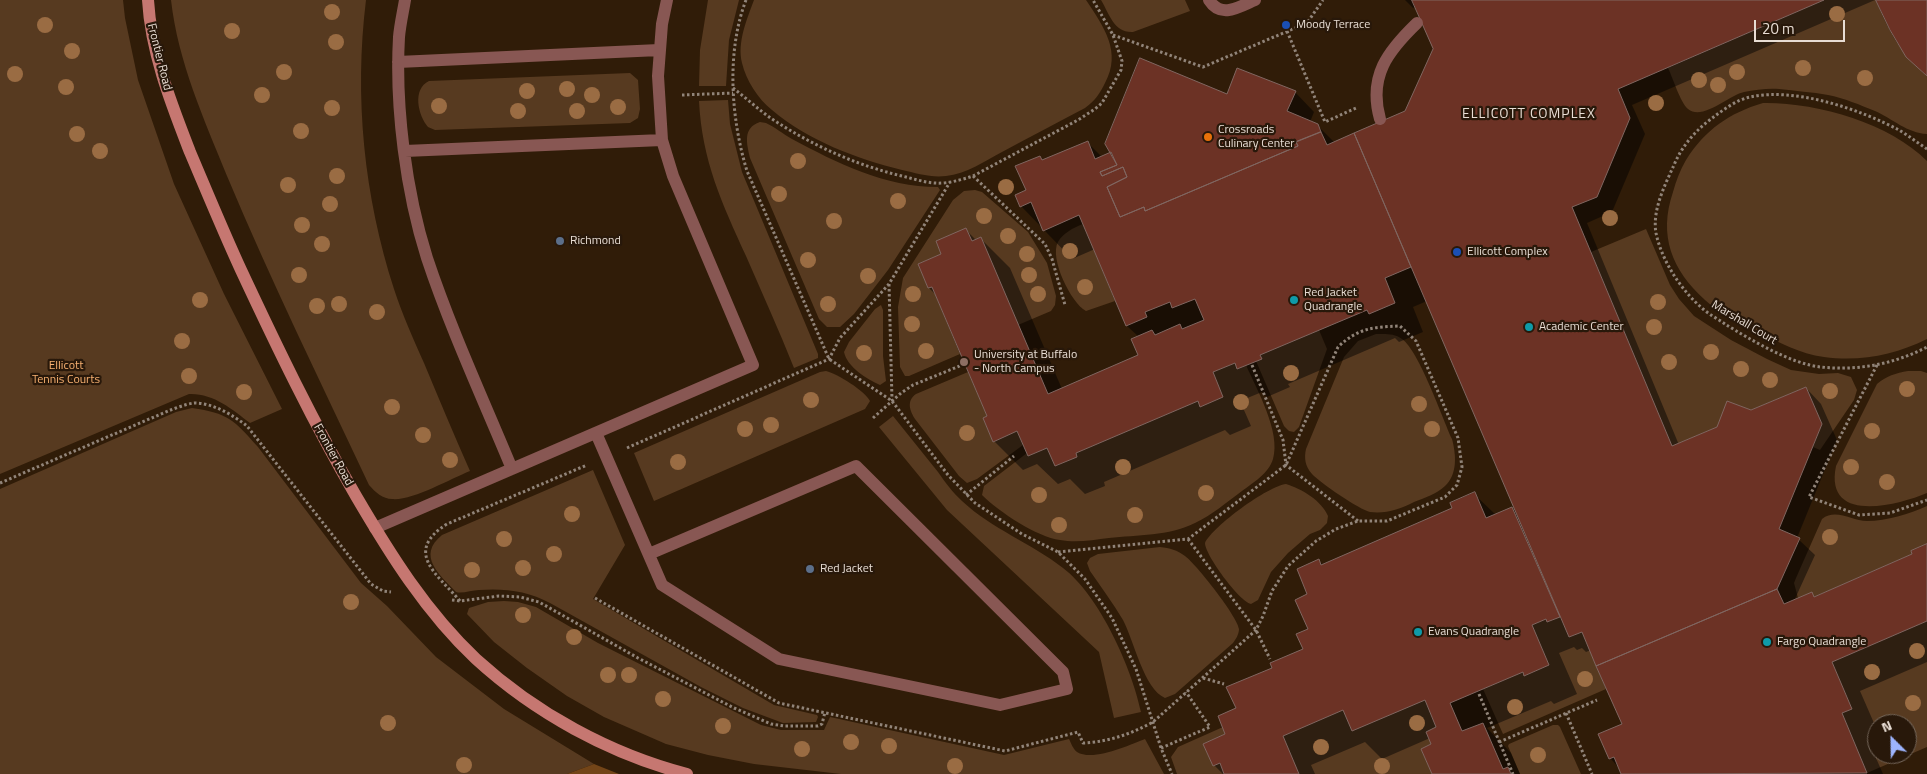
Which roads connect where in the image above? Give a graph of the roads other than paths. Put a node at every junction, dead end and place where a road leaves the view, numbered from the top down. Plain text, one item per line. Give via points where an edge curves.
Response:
1 (148, 0) edge
2 (405, 0) edge
3 (667, 0) edge
4 (1209, 0) edge
5 (1255, 0) edge
6 (1417, 24) dead end
7 (659, 50) junction
8 (398, 62) junction
9 (1380, 119) dead end
10 (662, 140) junction
11 (405, 152) junction
12 (596, 433) junction
13 (512, 469) junction
14 (374, 528) junction
15 (649, 554) junction
16 (687, 774) edge

1 - 14 street, Frontier Road via 148,14 163,82 220,224 321,436
2 - 8 lane
3 - 7 lane
4 - 5 lane via 1216,8 1229,11
6 - 9 lane via 1396,44 1383,64 1378,84
7 - 8 lane
7 - 10 lane
8 - 11 lane
10 - 11 lane
10 - 12 lane via 672,176 752,365
11 - 13 lane via 409,184 427,256 449,319
12 - 13 lane
12 - 15 lane
13 - 14 lane
14 - 16 street, Frontier Road via 426,603 454,636 501,680 541,709 598,741
15 - 15 lane via 856,466 1063,672 1067,689 1000,705 779,658 662,585

